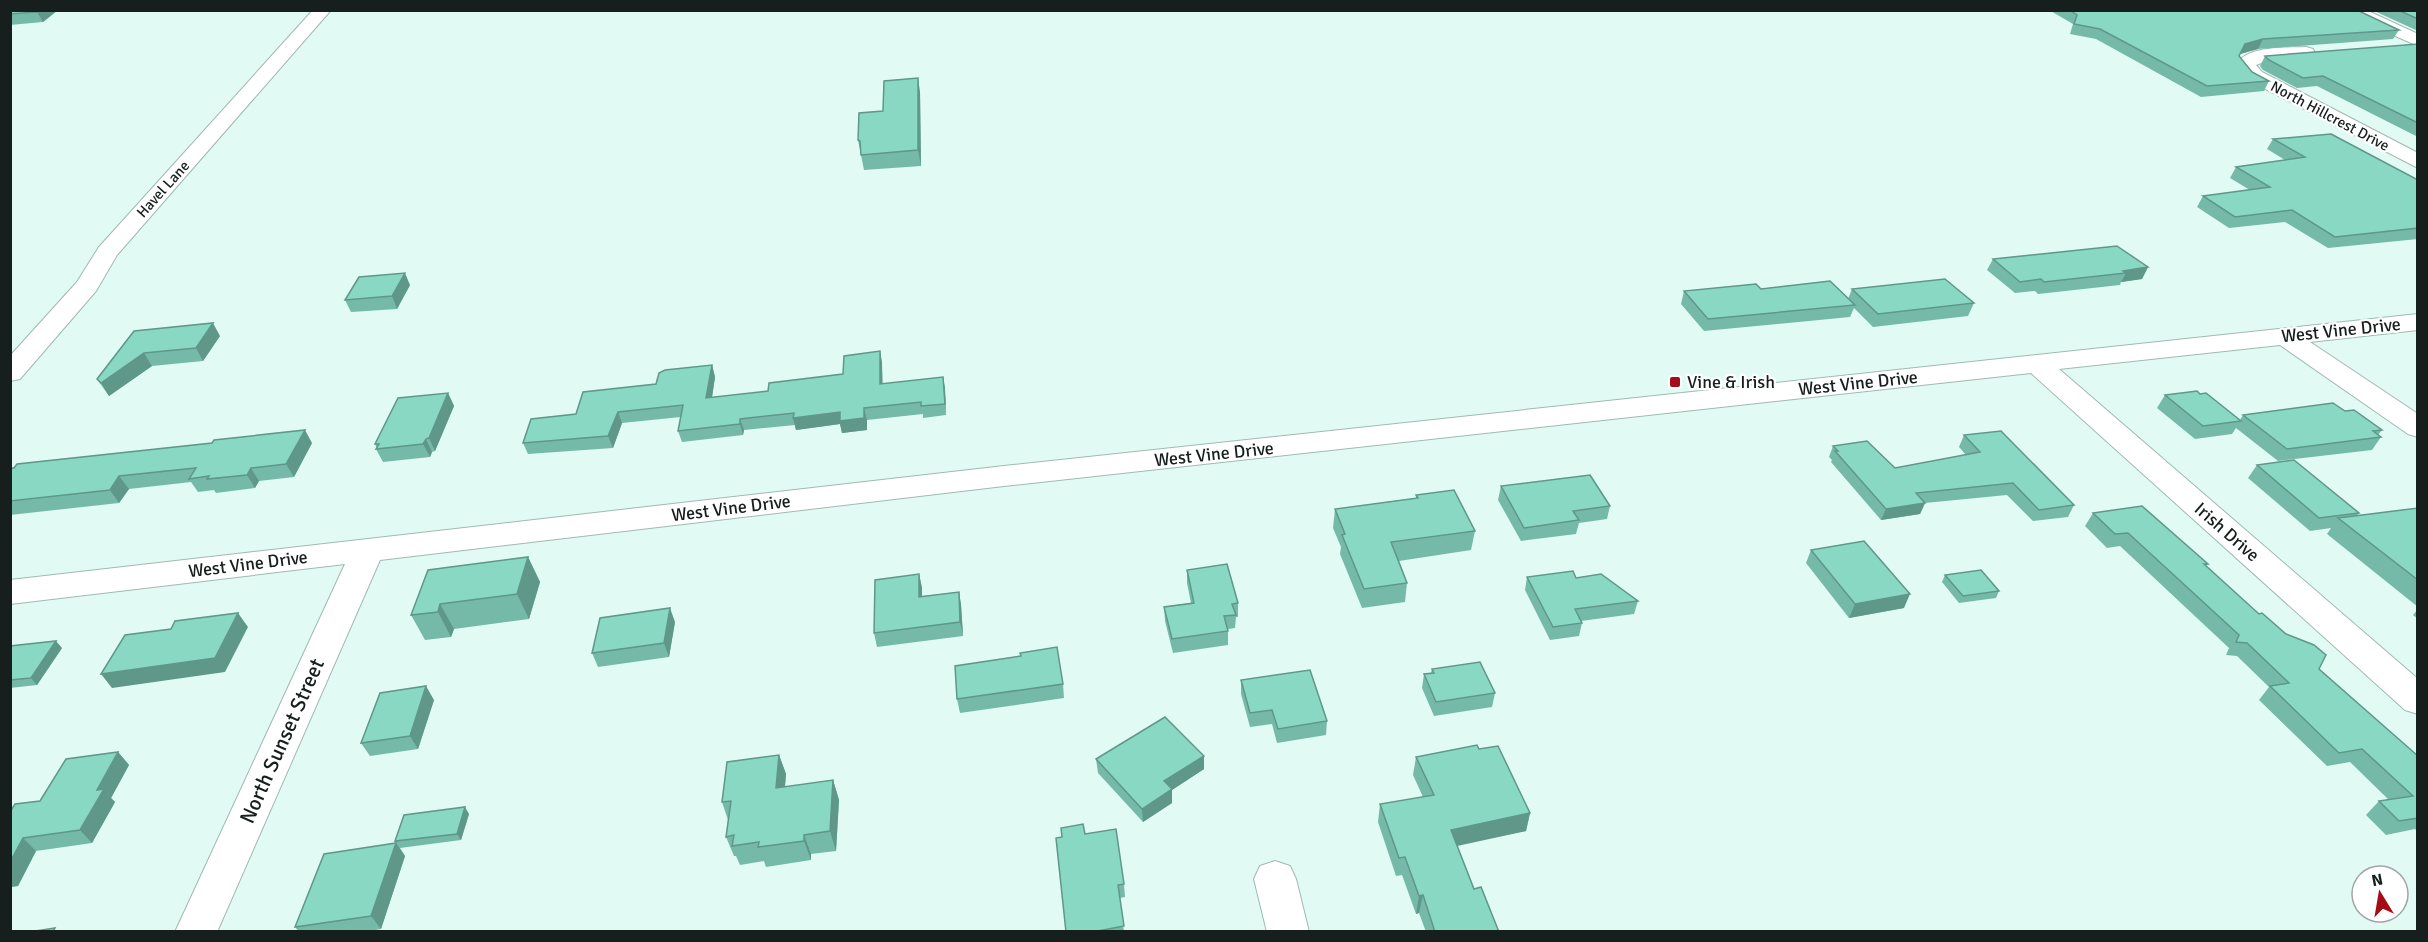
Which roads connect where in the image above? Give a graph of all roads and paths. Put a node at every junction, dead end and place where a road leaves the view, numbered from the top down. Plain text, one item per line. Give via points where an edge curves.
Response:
1 (323, 10) edge
2 (2351, 10) edge
3 (2418, 43) edge
4 (2383, 47) edge
5 (2327, 52) edge
6 (2418, 162) edge
7 (2418, 322) edge
8 (2284, 336) junction
9 (2037, 364) junction
10 (10, 373) edge
11 (2418, 428) edge
12 (368, 550) junction
13 (10, 592) edge
14 (2418, 700) edge
15 (1275, 879) dead end
16 (196, 932) edge
17 (1288, 932) edge

1 - 10 street, Havel Lane via 107,252 87,286
2 - 3 street
3 - 4 street
5 - 6 street, North Hillcrest Drive via 2258,57 2245,64 2255,76
7 - 8 street, West Vine Drive
8 - 9 street, West Vine Drive
8 - 11 street
9 - 12 street, West Vine Drive
9 - 14 street, Irish Drive
12 - 13 street, West Vine Drive
12 - 16 street, North Sunset Street
15 - 17 street

